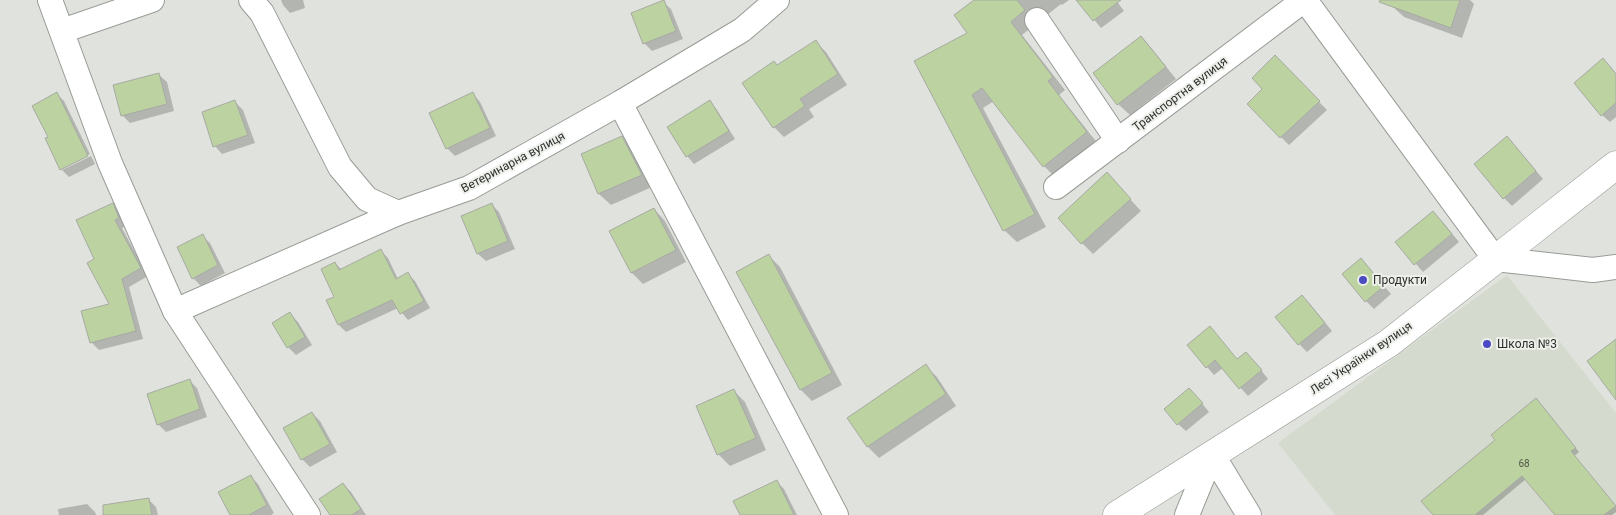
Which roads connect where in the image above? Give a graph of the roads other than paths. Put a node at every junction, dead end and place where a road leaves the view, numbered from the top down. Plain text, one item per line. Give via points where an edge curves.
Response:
1 (50, 0) edge
2 (152, 0) edge
3 (251, 0) edge
4 (777, 0) edge
5 (1304, 0) edge
6 (1037, 20) dead end
7 (62, 31) junction
8 (620, 103) junction
9 (1118, 141) junction
10 (1616, 165) edge
11 (1056, 187) dead end
12 (398, 213) junction
13 (1495, 259) junction
14 (1616, 267) edge
15 (175, 311) junction
16 (1212, 454) junction
17 (308, 515) edge
18 (836, 515) edge
19 (1117, 515) edge
20 (1187, 515) edge
21 (1249, 515) edge

1 - 7 street
2 - 7 street
3 - 12 street via 262,13 340,167 367,199
4 - 8 street, Ветеринарна вулиця via 742,30
5 - 9 street, Транспортна вулиця
5 - 13 street
6 - 9 street
7 - 15 street via 110,162
8 - 12 street, Ветеринарна вулиця via 469,188
8 - 18 street
9 - 11 street, Транспортна вулиця
10 - 13 street, Лесі Українки вулиця
12 - 15 street, Ветеринарна вулиця
13 - 14 street via 1593,270
13 - 16 street, Лесі Українки вулиця via 1389,342
15 - 17 street
16 - 19 street, Лесі Українки вулиця
16 - 20 street
16 - 21 street

